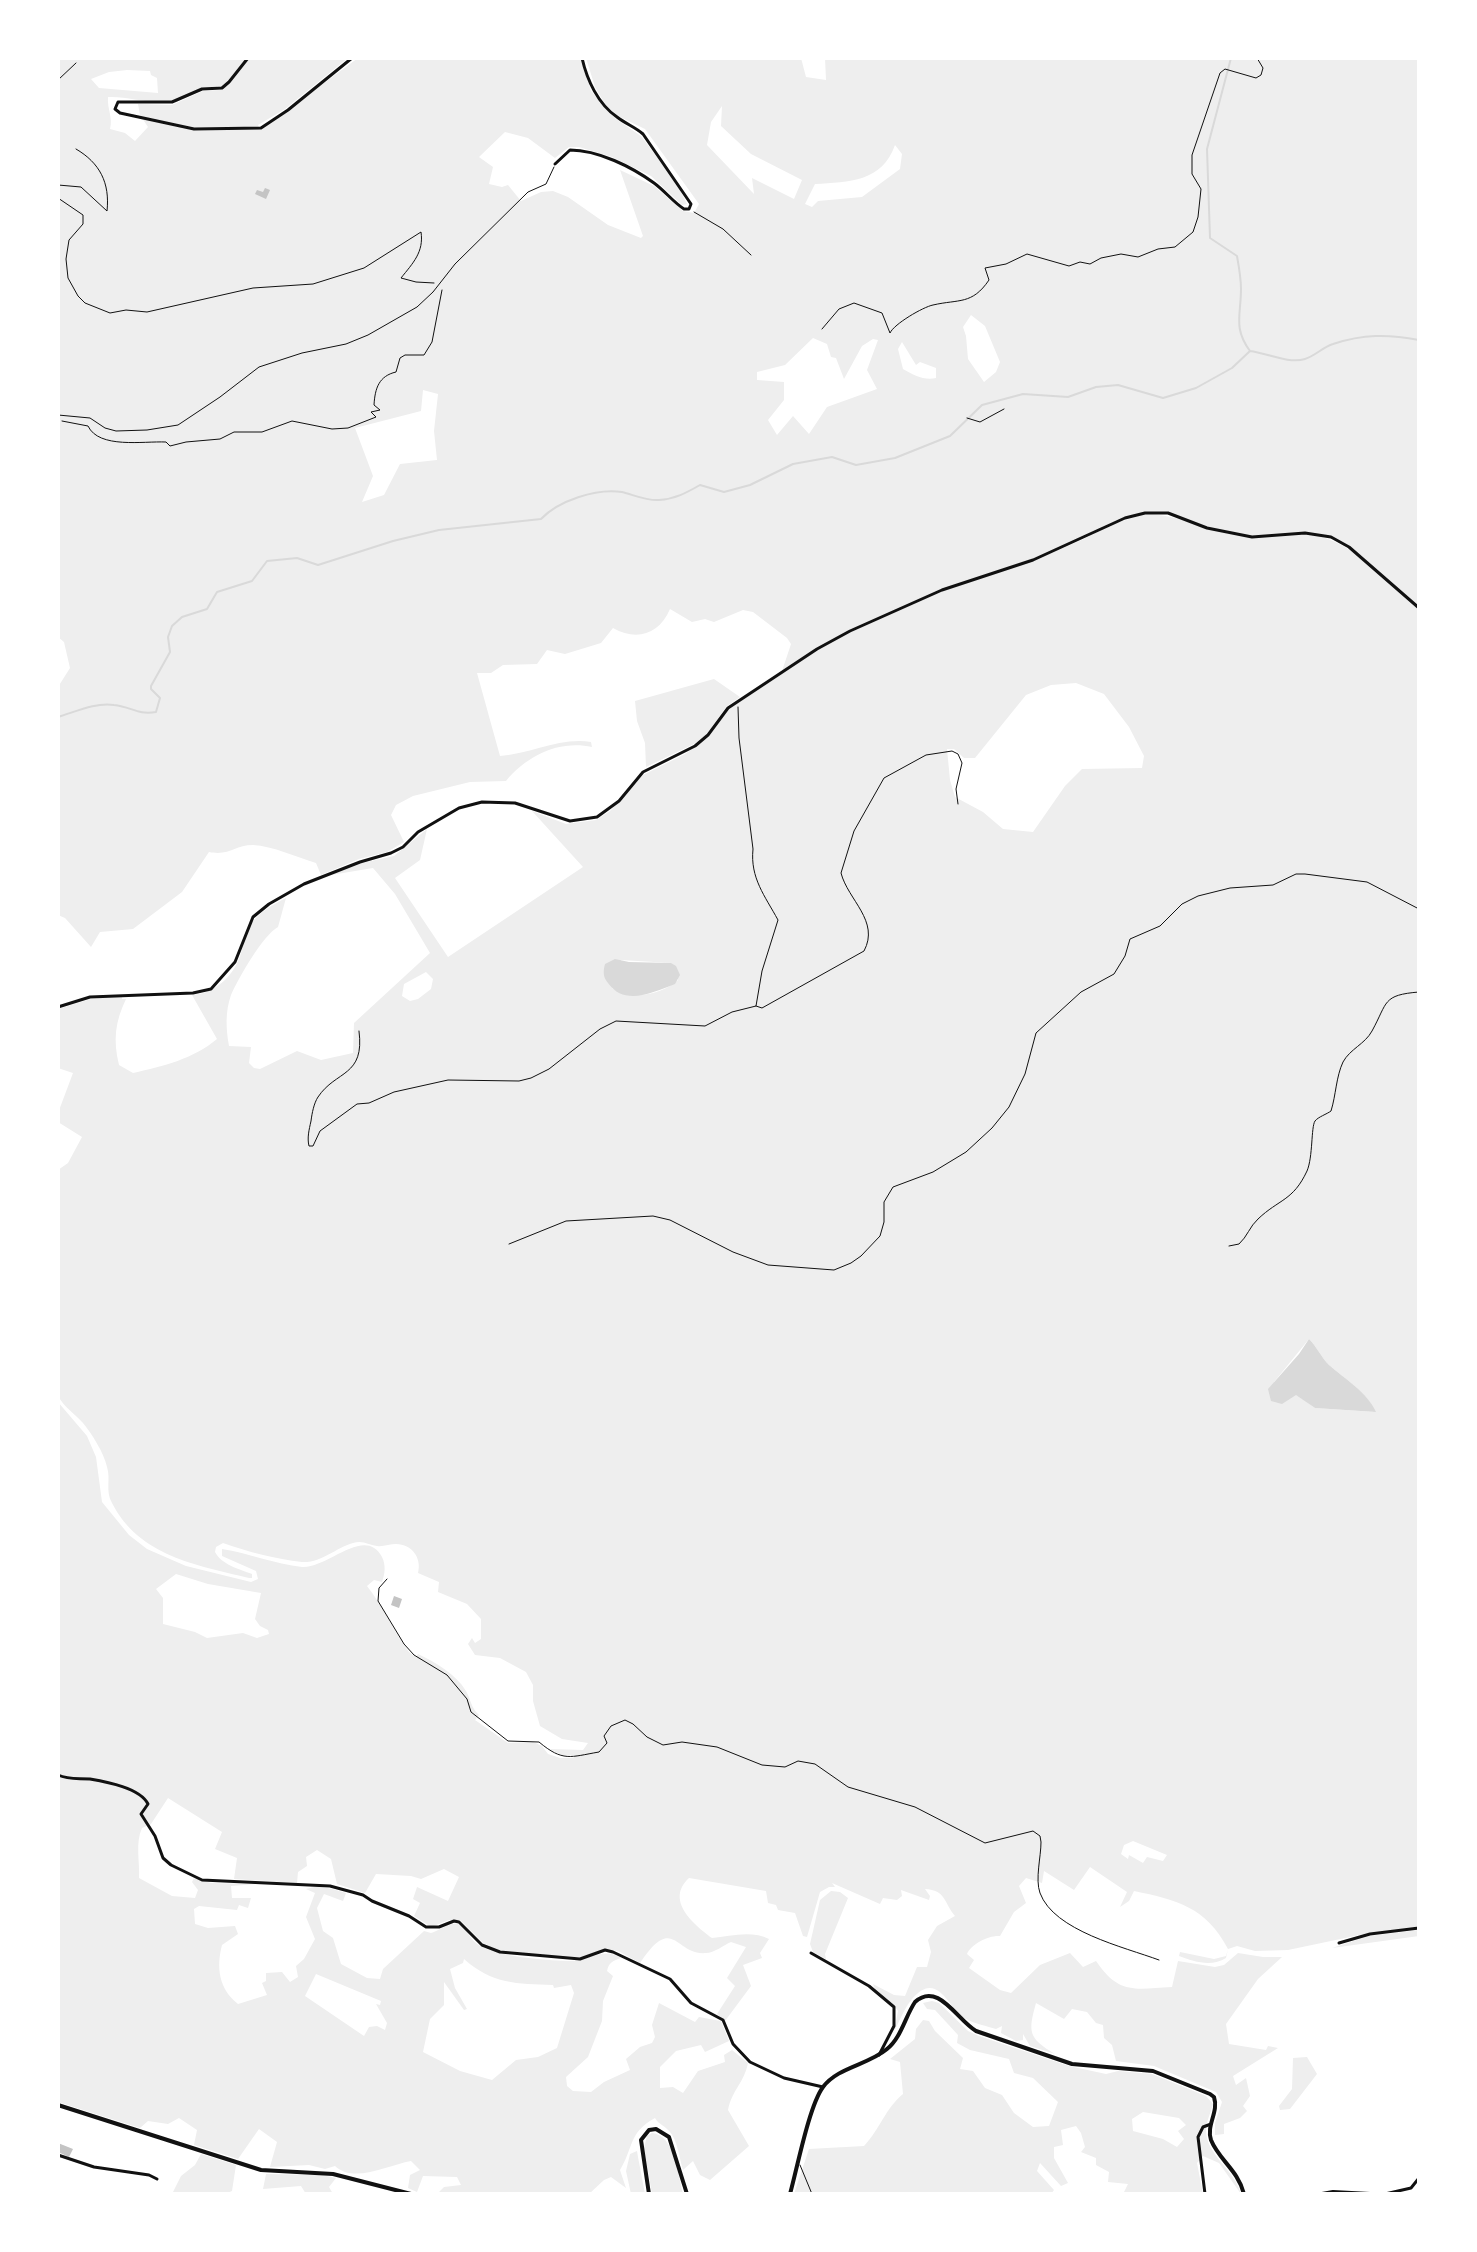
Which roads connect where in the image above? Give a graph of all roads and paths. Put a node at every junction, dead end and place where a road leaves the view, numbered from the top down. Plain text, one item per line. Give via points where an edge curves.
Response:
1 (248, 58) edge
2 (352, 58) edge
3 (582, 58) edge
4 (1257, 58) edge
5 (76, 63) dead end
6 (58, 80) edge
7 (76, 149) dead end
8 (555, 164) joint
9 (58, 185) edge
10 (58, 198) edge
11 (689, 209) junction
12 (751, 255) dead end
13 (440, 283) junction
14 (822, 329) dead end
15 (1004, 409) dead end
16 (58, 416) edge
17 (967, 418) dead end
18 (1419, 608) edge
19 (738, 701) junction
20 (958, 804) dead end
21 (1419, 909) edge
22 (1419, 992) edge
23 (756, 1006) junction
24 (58, 1007) edge
25 (359, 1031) dead end
26 (509, 1244) dead end
27 (1229, 1246) dead end
28 (387, 1579) dead end
29 (58, 1775) edge
30 (1419, 1928) edge
31 (1339, 1943) dead end
32 (811, 1953) dead end
33 (1159, 1960) dead end
34 (879, 2055) junction
35 (823, 2087) junction
36 (58, 2105) edge
37 (1211, 2124) junction
38 (58, 2155) edge
39 (798, 2163) junction
40 (1419, 2178) edge
41 (157, 2179) dead end
42 (411, 2194) edge
43 (649, 2194) edge
44 (687, 2194) edge
45 (790, 2194) edge
46 (812, 2194) edge
47 (1205, 2194) edge
48 (1244, 2194) edge
49 (1322, 2194) edge
50 (1370, 2194) edge
51 (1385, 2194) edge

1 - 2 street via 222,88 202,89 172,102 118,102 115,109 194,129 261,128
3 - 11 street via 598,98 643,134 688,197
4 - 14 path via 1263,68 1256,78 1225,69 1220,73 1192,155 1192,174 1201,189 1198,217 1193,232 1175,247 1069,266 1027,254 985,268 989,280 980,293 949,305 931,305 896,324 890,333 882,313 854,303 839,309
5 - 6 path
7 - 9 path via 100,169 109,195 107,211 81,187
8 - 11 street via 570,150 595,154 642,176
8 - 13 lane via 546,184 528,192
10 - 13 path via 83,215 83,224 69,240 68,278 85,303 110,313 147,312 253,288 313,284 364,268 421,232 416,259 401,278
11 - 12 path via 723,229
13 - 16 lane via 417,307 368,335 259,367 178,425 116,431 90,418
13 - 16 path via 432,342 424,355 400,358 396,372 378,385 374,405 380,410 371,412 376,417 348,428 292,421 262,432 234,432 170,446 104,441 88,426 64,423
15 - 17 path via 980,422
18 - 19 street via 1331,537 1252,537 1168,513 1145,513 850,631
19 - 23 path via 751,867 778,920
19 - 24 street via 695,746 643,772 597,817 570,821 515,803 459,808 403,847 304,884 269,904 253,917 235,962 211,989 90,997
20 - 23 path via 962,763 952,751 926,755 884,778 854,831 841,873 864,917 870,935 867,946 860,955 762,1008
21 - 26 path via 1367,882 1305,874 1273,885 1230,888 1182,904 1160,926 1130,939 1114,974 1081,992 1036,1033 1025,1074 992,1128 933,1172 893,1187 884,1202 880,1236 861,1256 834,1270 768,1265 653,1216 555,1225
22 - 27 path via 1389,998 1371,1034 1342,1064 1331,1111 1315,1122 1308,1168 1296,1190 1254,1222 1239,1244
23 - 25 path via 705,1026 616,1021 531,1078 448,1080 357,1104 320,1131 309,1146 319,1096 348,1074 357,1056
28 - 33 path via 378,1601 404,1644 447,1675 471,1712 508,1741 539,1742 562,1756 599,1752 607,1743 605,1732 625,1720 663,1745 717,1747 762,1765 815,1764 848,1787 915,1807 985,1843 1033,1831 1041,1842 1040,1894 1054,1914 1075,1929
29 - 35 street via 140,1793 148,1804 141,1814 163,1858 202,1880 330,1886 363,1895 426,1927 459,1922 482,1945 500,1952 580,1959 613,1952 670,1979 691,2003 723,2020 733,2044 750,2062 784,2078
30 - 31 street
32 - 34 street via 894,2007 894,2026
34 - 35 main road
34 - 37 main road via 897,2039 915,2002 935,1996 966,2026 1050,2058 1153,2071 1210,2094 1217,2106
35 - 39 main road
36 - 42 main road via 250,2166 333,2174
37 - 47 street via 1198,2137
37 - 48 main road via 1211,2139 1235,2171
38 - 41 street
39 - 45 main road
39 - 46 lane
40 - 51 street via 1411,2188
43 - 44 main road via 641,2140 656,2129 669,2137
49 - 50 main road

